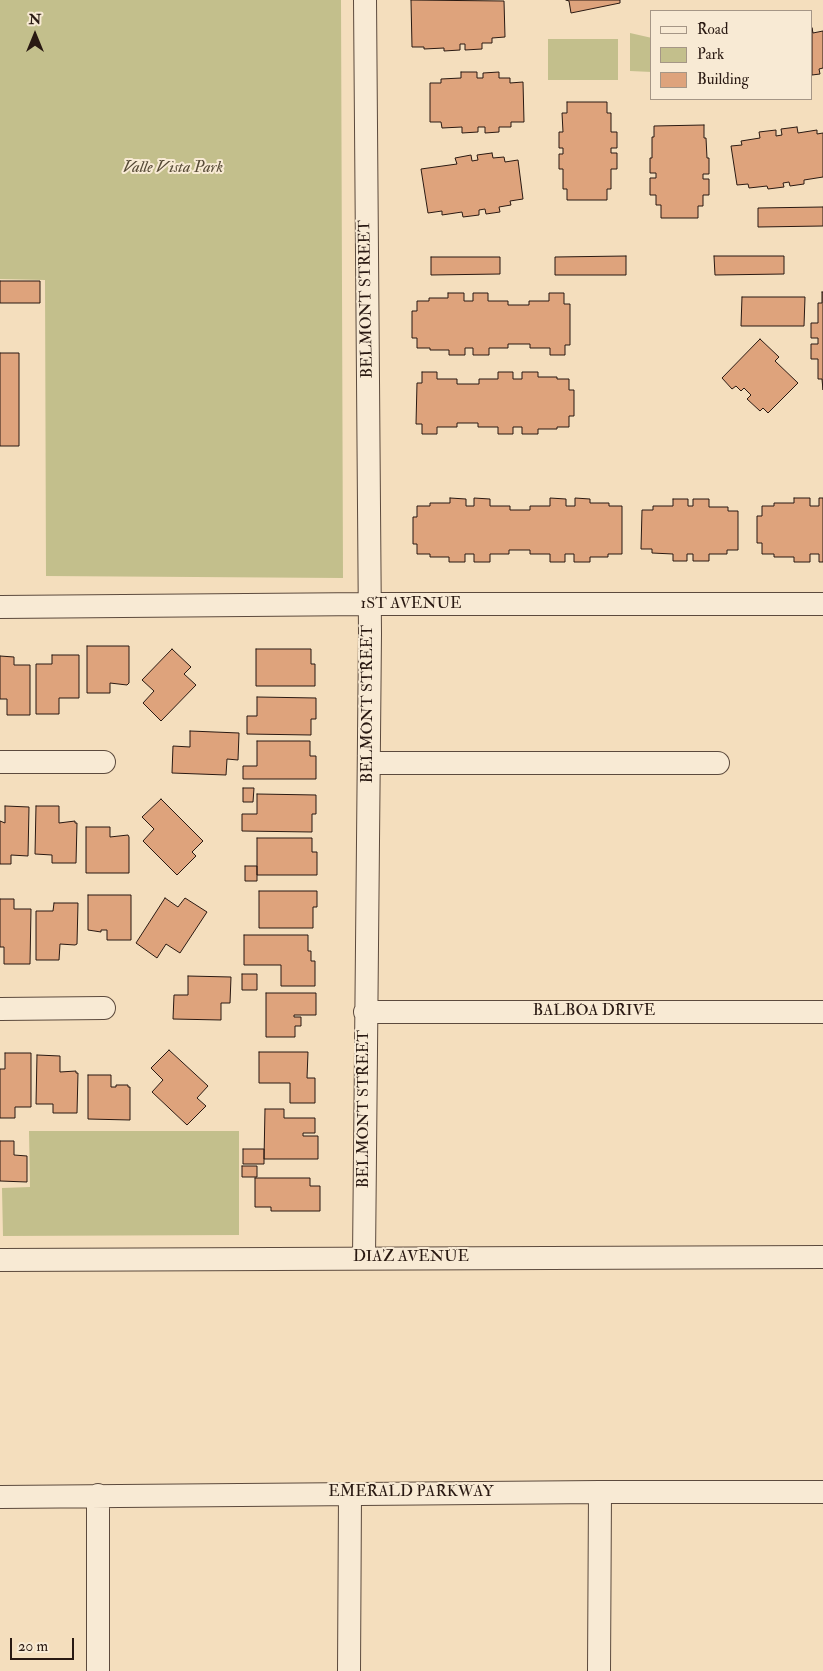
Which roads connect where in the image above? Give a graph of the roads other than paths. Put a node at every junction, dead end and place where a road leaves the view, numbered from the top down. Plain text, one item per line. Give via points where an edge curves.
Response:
1 (365, 0) edge
2 (370, 604) junction
3 (823, 604) edge
4 (0, 607) edge
5 (0, 762) edge
6 (104, 762) dead end
7 (369, 763) junction
8 (718, 763) dead end
9 (104, 1008) dead end
10 (0, 1009) edge
11 (365, 1012) junction
12 (823, 1012) edge
13 (823, 1257) edge
14 (364, 1258) junction
15 (0, 1260) edge
16 (600, 1492) junction
17 (823, 1492) edge
18 (350, 1494) junction
19 (98, 1495) junction
20 (0, 1497) edge
21 (98, 1671) edge
22 (349, 1671) edge
23 (599, 1671) edge

1 - 2 street, BELMONT STREET
2 - 3 street, 1ST AVENUE
2 - 4 street, 1ST AVENUE
2 - 7 street, BELMONT STREET
5 - 6 street
7 - 8 street
7 - 11 street, BELMONT STREET
9 - 10 street
11 - 12 street, BALBOA DRIVE
11 - 14 street, BELMONT STREET
13 - 14 street, DIAZ AVENUE
14 - 15 street, DIAZ AVENUE
16 - 17 street, EMERALD PARKWAY
16 - 18 street, EMERALD PARKWAY
16 - 23 street
18 - 19 street, EMERALD PARKWAY
18 - 22 street
19 - 20 street, EMERALD PARKWAY
19 - 21 street

